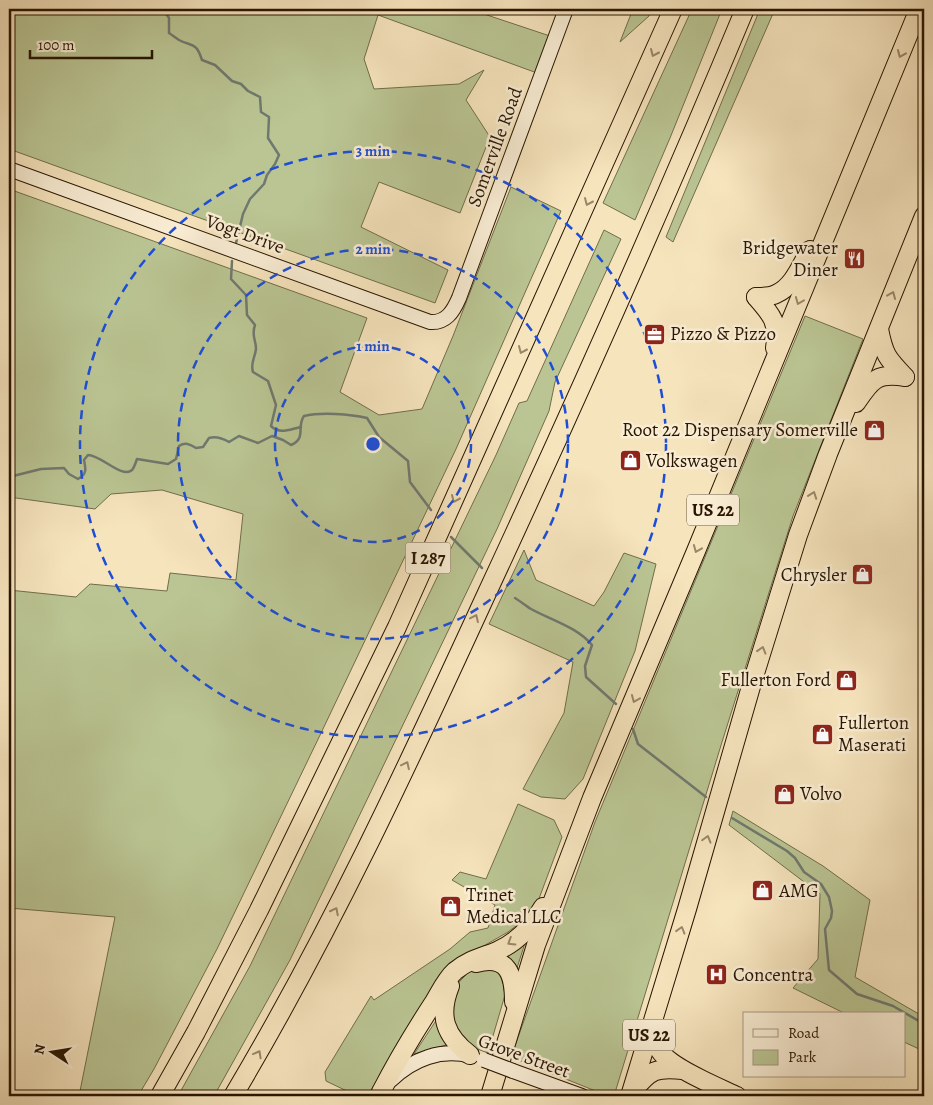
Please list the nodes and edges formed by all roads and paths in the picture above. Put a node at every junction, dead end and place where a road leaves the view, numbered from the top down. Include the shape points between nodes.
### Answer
1 (566, 9) edge
2 (673, 9) edge
3 (744, 9) edge
4 (919, 9) edge
5 (9, 169) edge
6 (841, 198) junction
7 (924, 216) edge
8 (459, 298) joint
9 (879, 329) junction
10 (772, 366) junction
11 (839, 426) junction
12 (567, 860) junction
13 (514, 1014) junction
14 (655, 1014) junction
15 (477, 1058) junction
16 (686, 1071) junction
17 (380, 1094) edge
18 (630, 1095) edge
19 (160, 1096) edge
20 (233, 1096) edge
21 (490, 1096) edge
22 (582, 1096) edge
23 (737, 1096) edge

1 - 8 street, Somerville Road
2 -> 19 highway, I 287 via 397,627 254,919
20 -> 3 highway via 337,908 448,678 682,160
4 -> 6 highway, US 22
5 - 8 street, Vogt Drive via 430,322 448,317
6 -> 10 highway, US 22
6 - 10 highway via 790,284 778,294 756,297 769,311 775,326
9 -> 7 highway, US 22
9 - 11 highway, US 22
9 - 11 highway via 888,358 905,377 888,375 874,380
10 -> 12 highway, US 22
14 -> 11 highway, US 22 via 771,621
12 - 13 highway, US 22
12 -> 17 highway via 542,909 521,936 496,951 463,964 450,976
13 - 15 highway via 514,984 501,963 494,960 478,962 455,978 446,995 444,1016 451,1037 458,1046
13 - 21 highway, US 22
14 - 16 highway via 656,1041 661,1052
14 - 18 highway, US 22
15 - 17 street, Grove Street via 452,1053 425,1057 398,1072
15 - 22 street, Grove Street, bridge
16 - 18 highway via 656,1069
16 - 23 highway

